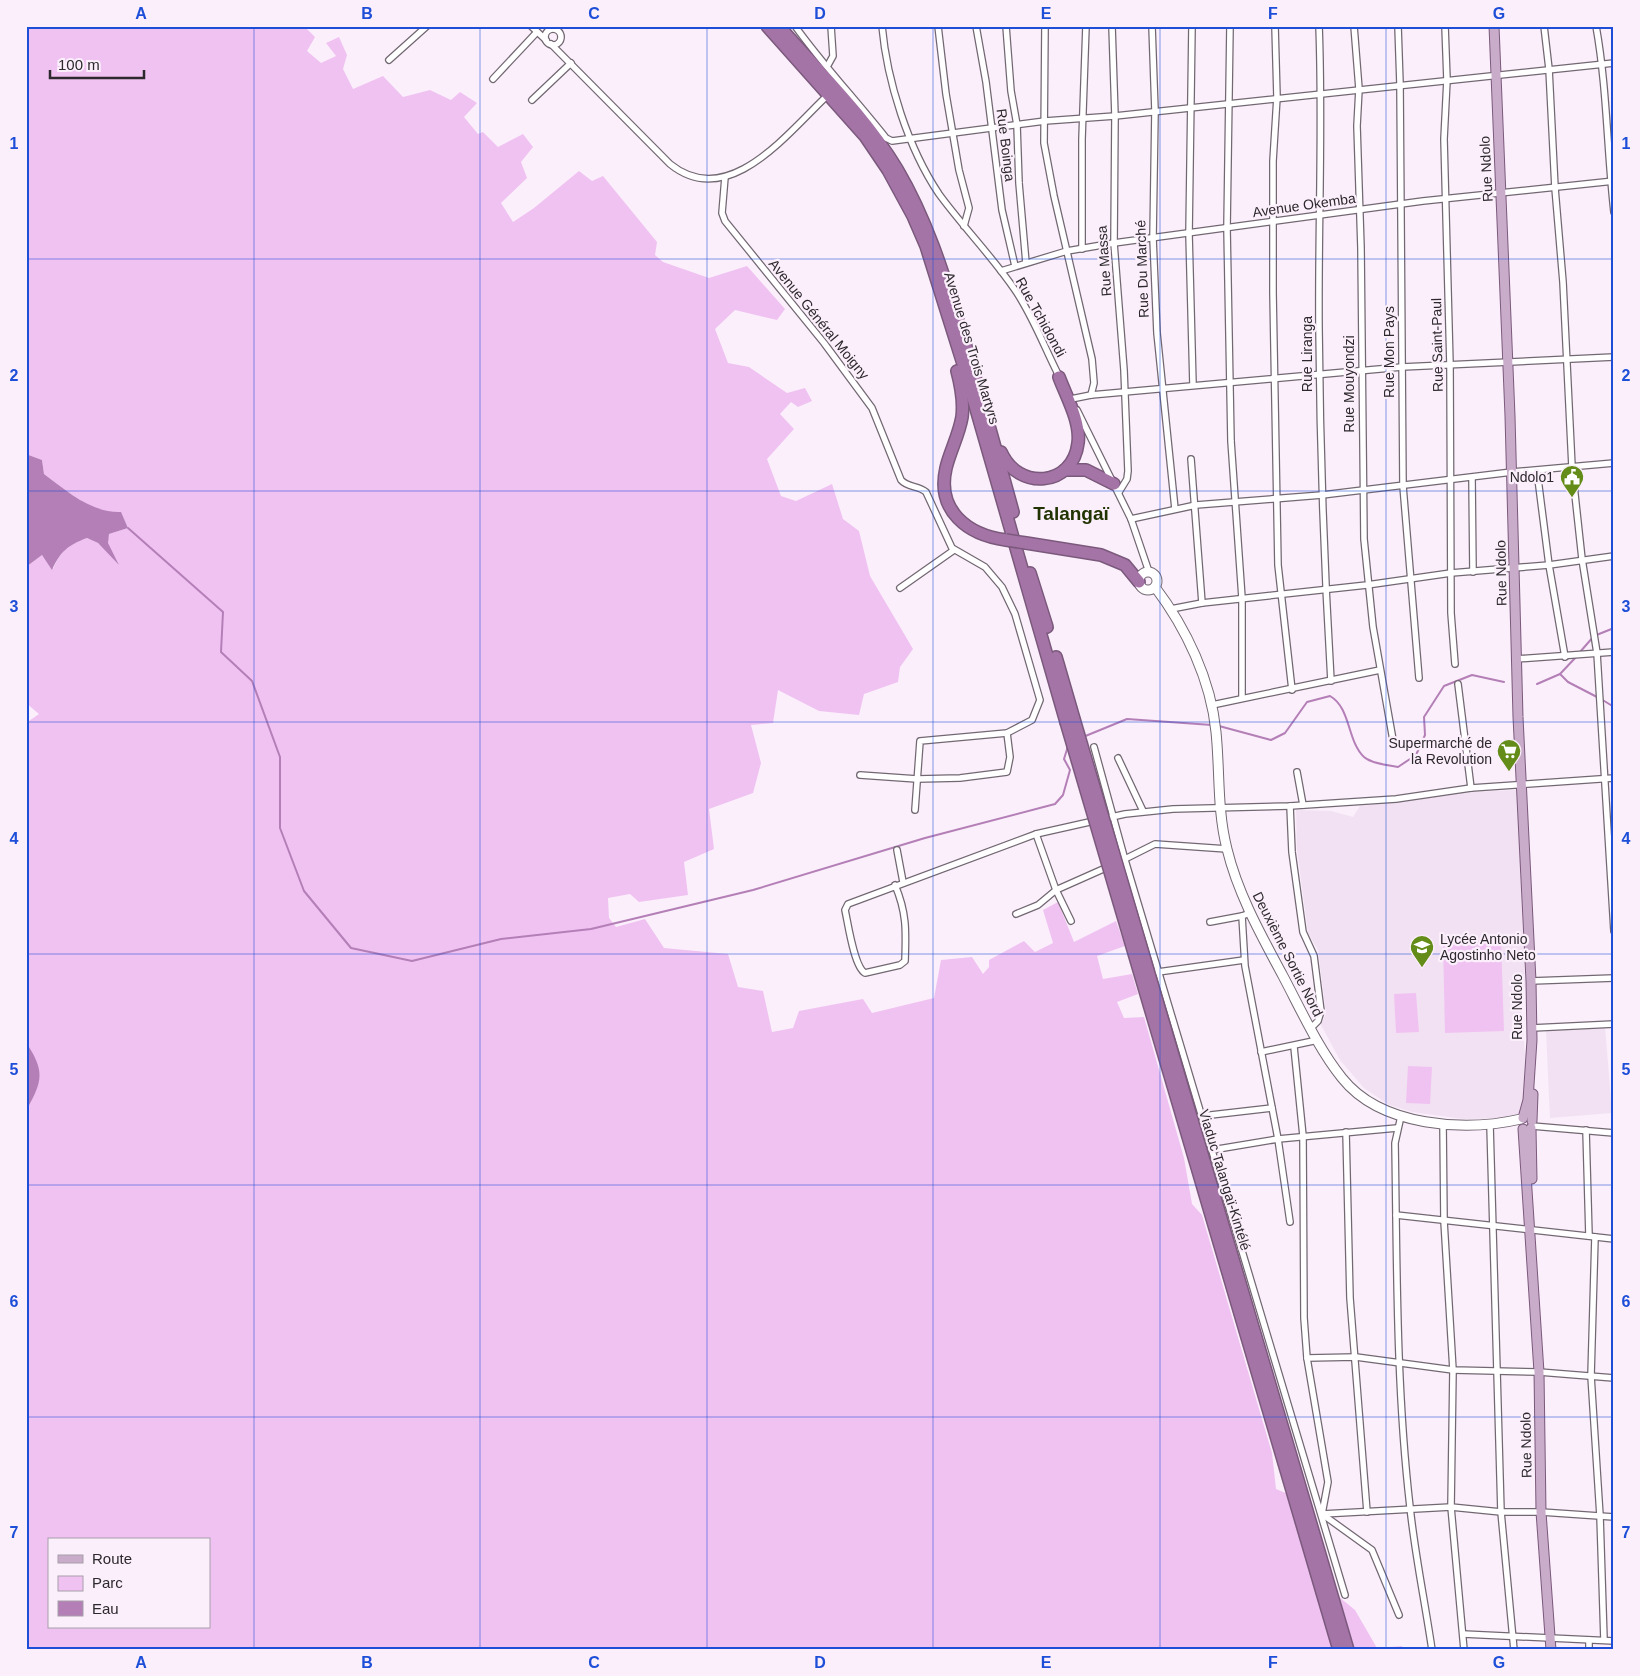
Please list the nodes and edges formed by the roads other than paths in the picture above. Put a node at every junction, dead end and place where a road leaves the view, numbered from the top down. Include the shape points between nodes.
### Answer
1 (427, 26) edge
2 (531, 26) edge
3 (767, 26) edge
4 (780, 26) edge
5 (795, 26) edge
6 (831, 26) edge
7 (882, 26) edge
8 (938, 26) edge
9 (976, 26) edge
10 (1006, 26) edge
11 (1045, 26) edge
12 (1086, 26) edge
13 (1112, 26) edge
14 (1152, 26) edge
15 (1192, 26) edge
16 (1230, 26) edge
17 (1275, 26) edge
18 (1319, 26) edge
19 (1354, 26) edge
20 (1398, 26) edge
21 (1445, 26) edge
22 (1494, 26) edge
23 (1544, 26) edge
24 (1596, 26) edge
25 (537, 32) junction
26 (549, 42) junction
27 (559, 42) junction
28 (566, 58) junction
29 (389, 60) dead end
30 (571, 63) junction
31 (1614, 63) edge
32 (1603, 64) junction
33 (828, 66) junction
34 (1549, 68) junction
35 (1497, 76) junction
36 (493, 79) dead end
37 (1447, 80) junction
38 (1400, 84) junction
39 (1359, 89) junction
40 (829, 94) junction
41 (1322, 94) junction
42 (1277, 97) junction
43 (532, 100) dead end
44 (1231, 102) junction
45 (1192, 106) junction
46 (1155, 111) junction
47 (1115, 116) junction
48 (1083, 118) junction
49 (1045, 121) junction
50 (1017, 125) junction
51 (990, 128) junction
52 (953, 132) junction
53 (910, 137) junction
54 (725, 178) junction
55 (1612, 181) edge
56 (1555, 188) junction
57 (1501, 194) junction
58 (1446, 199) junction
59 (1400, 205) junction
60 (1361, 209) junction
61 (1614, 212) edge
62 (1321, 215) junction
63 (1273, 222) junction
64 (964, 226) junction
65 (1227, 228) junction
66 (1189, 234) junction
67 (1153, 238) junction
68 (1114, 243) junction
69 (1082, 248) junction
70 (1067, 251) junction
71 (1026, 263) junction
72 (1016, 266) junction
73 (1001, 271) junction
74 (946, 315) junction
75 (1614, 357) edge
76 (1567, 358) junction
77 (1507, 361) junction
78 (1450, 365) junction
79 (1402, 367) junction
80 (1361, 371) junction
81 (1319, 373) junction
82 (1059, 377) junction
83 (1276, 377) junction
84 (1230, 381) junction
85 (1193, 385) junction
86 (1161, 388) junction
87 (1125, 392) junction
88 (1091, 395) junction
89 (1072, 398) junction
90 (987, 416) junction
91 (1191, 459) dead end
92 (1614, 463) edge
93 (1572, 467) junction
94 (1065, 470) junction
95 (1537, 471) junction
96 (1512, 472) junction
97 (1472, 478) junction
98 (1451, 481) junction
99 (1403, 486) junction
100 (1116, 488) junction
101 (1362, 490) junction
102 (1322, 495) junction
103 (1277, 498) junction
104 (1234, 501) junction
105 (1196, 505) junction
106 (1174, 510) junction
107 (1131, 519) junction
108 (954, 550) junction
109 (1614, 556) edge
110 (1582, 559) junction
111 (1548, 566) junction
112 (1515, 568) junction
113 (1148, 572) junction
114 (1473, 572) junction
115 (1450, 573) junction
116 (1409, 578) junction
117 (1139, 582) junction
118 (1368, 585) junction
119 (1155, 587) junction
120 (900, 588) dead end
121 (1326, 589) junction
122 (1282, 595) junction
123 (1242, 598) junction
124 (1202, 603) junction
125 (1171, 609) junction
126 (1614, 652) edge
127 (1597, 653) junction
128 (1565, 657) junction
129 (1516, 659) junction
130 (1455, 664) dead end
131 (1380, 670) junction
132 (1418, 678) dead end
133 (1332, 681) junction
134 (1458, 684) dead end
135 (1292, 690) junction
136 (1242, 698) junction
137 (1212, 705) junction
138 (1070, 720) junction
139 (1007, 733) junction
140 (1394, 740) dead end
141 (1094, 747) dead end
142 (1118, 758) dead end
143 (1298, 772) dead end
144 (860, 774) dead end
145 (1614, 778) edge
146 (917, 779) junction
147 (1604, 779) junction
148 (1523, 786) junction
149 (1471, 788) junction
150 (1303, 805) junction
151 (1290, 806) junction
152 (1220, 807) junction
153 (915, 810) dead end
154 (1143, 811) junction
155 (1113, 816) junction
156 (1036, 834) junction
157 (1227, 849) junction
158 (897, 850) dead end
159 (1125, 860) junction
160 (903, 882) junction
161 (895, 885) junction
162 (1056, 890) junction
163 (1016, 914) dead end
164 (1246, 914) junction
165 (1071, 921) dead end
166 (1210, 922) dead end
167 (1614, 931) edge
168 (1244, 960) junction
169 (1158, 972) junction
170 (1614, 978) edge
171 (1531, 981) junction
172 (1614, 1024) edge
173 (1311, 1028) junction
174 (1532, 1028) junction
175 (1318, 1040) junction
176 (1294, 1047) junction
177 (1262, 1052) junction
178 (1272, 1108) junction
179 (1202, 1116) junction
180 (1401, 1116) junction
181 (1443, 1124) junction
182 (1526, 1124) junction
183 (1490, 1125) junction
184 (1397, 1128) junction
185 (1586, 1130) junction
186 (1346, 1132) junction
187 (1614, 1133) edge
188 (1303, 1136) junction
189 (1278, 1139) junction
190 (1212, 1150) junction
191 (1396, 1215) junction
192 (1444, 1221) junction
193 (1290, 1222) dead end
194 (1492, 1227) junction
195 (1530, 1231) junction
196 (1592, 1236) junction
197 (1614, 1239) edge
198 (1356, 1357) junction
199 (1307, 1358) junction
200 (1400, 1364) junction
201 (1453, 1370) junction
202 (1499, 1371) junction
203 (1539, 1372) junction
204 (1591, 1376) junction
205 (1614, 1378) edge
206 (1451, 1507) junction
207 (1410, 1508) junction
208 (1367, 1512) junction
209 (1501, 1512) junction
210 (1541, 1512) junction
211 (1322, 1514) junction
212 (1600, 1516) junction
213 (1614, 1517) edge
214 (1345, 1595) dead end
215 (1399, 1615) dead end
216 (1463, 1634) junction
217 (1514, 1635) junction
218 (1551, 1637) junction
219 (1589, 1640) junction
220 (1604, 1640) junction
221 (1614, 1641) edge
222 (1339, 1650) edge
223 (1348, 1650) edge
224 (1432, 1650) edge
225 (1464, 1650) edge
226 (1514, 1650) edge
227 (1552, 1650) edge
228 (1588, 1650) edge

1 - 29 street
2 - 25 street
3 - 40 highway, Avenue des Trois Martyrs
4 - 90 highway, Avenue des Trois Martyrs via 859,115 890,157 917,206 945,278
5 - 33 street
6 - 33 street via 833,56
7 - 53 street, Rue Tchidondi via 892,85
8 - 52 street
9 - 51 street, Rue Boinga
10 - 50 street
11 - 49 street
12 - 48 street
13 - 47 street, Rue Massa
14 - 46 street, Rue Du Marché
15 - 45 street
16 - 44 street
17 - 42 street
18 - 41 street, Rue Liranga
19 - 39 street, Rue Mouyondzi
20 - 38 street, Rue Mon Pays
21 - 37 street, Rue Saint-Paul
22 - 35 main road, Rue Ndolo
23 - 34 street
24 - 32 street
25 - 26 street
25 - 36 street
26 - 27 street
26 - 27 street via 549,31 555,29 561,36
26 - 28 street
27 - 28 street
28 - 30 street
30 - 43 street
30 - 54 street via 679,171 706,179
31 - 32 street
32 - 34 street
32 - 55 street
33 - 53 street via 886,138 892,141
34 - 35 street
34 - 56 street
35 - 37 street
35 - 57 main road, Rue Ndolo
37 - 38 street
37 - 58 street, Rue Saint-Paul via 1444,139
38 - 39 street
38 - 59 street, Rue Mon Pays
39 - 41 street
39 - 60 street, Rue Mouyondzi via 1357,126
40 - 54 street via 765,154
40 - 74 highway, Avenue des Trois Martyrs via 865,136 901,192 926,246
41 - 42 street
41 - 62 street, Rue Liranga
42 - 44 street
42 - 63 street
44 - 45 street
44 - 65 street
45 - 46 street
45 - 66 street
46 - 47 street
46 - 67 street, Rue Du Marché
47 - 48 street
47 - 68 street, Rue Massa
48 - 49 street
48 - 69 street
49 - 50 street
49 - 70 street via 1048,168
50 - 51 street
50 - 71 street
51 - 52 street
51 - 72 street, Rue Boinga via 1002,210
52 - 53 street
52 - 64 street via 969,208
53 - 64 street, Rue Tchidondi via 938,193
54 - 108 street, Avenue Général Moigny via 722,213 725,221 872,408 901,480 907,486 926,492
55 - 56 street, Avenue Okemba
55 - 61 street
56 - 57 street, Avenue Okemba
56 - 76 street
57 - 58 street, Avenue Okemba
57 - 77 main road, Rue Ndolo
58 - 59 street, Avenue Okemba
58 - 78 street, Rue Saint-Paul
59 - 60 street, Avenue Okemba
59 - 79 street, Rue Mon Pays
60 - 62 street, Avenue Okemba
60 - 80 street, Rue Mouyondzi
62 - 63 street, Avenue Okemba
62 - 81 street, Rue Liranga
63 - 65 street, Avenue Okemba
63 - 83 street
64 - 73 street, Rue Tchidondi
65 - 66 street, Avenue Okemba
65 - 84 street
66 - 67 street, Avenue Okemba
66 - 85 street
67 - 68 street, Avenue Okemba
67 - 86 street, Rue Du Marché
68 - 69 street, Avenue Okemba
68 - 87 street, Rue Massa
69 - 70 street, Avenue Okemba
70 - 71 street, Avenue Okemba
70 - 88 street via 1092,359 1094,383
71 - 72 street, Avenue Okemba
72 - 73 street, Avenue Okemba
73 - 82 street, Rue Tchidondi via 1024,305
74 - 117 highway, bridge via 963,403 960,425 946,467 946,495 954,513 980,535 1101,555 1125,565
74 - 138 highway, Avenue des Trois Martyrs
75 - 76 street
76 - 77 street
76 - 93 street
77 - 78 street
77 - 96 main road, Rue Ndolo
78 - 79 street
78 - 98 street, Rue Saint-Paul
79 - 80 street
79 - 99 street, Rue Mon Pays
80 - 81 street
80 - 101 street, Rue Mouyondzi
81 - 83 street
81 - 102 street, Rue Liranga
82 - 89 street, Rue Tchidondi
82 - 94 highway via 1079,436 1076,452
83 - 84 street
83 - 103 street
84 - 85 street
84 - 104 street
85 - 86 street
86 - 87 street
86 - 106 street, Rue Du Marché
87 - 88 street
87 - 100 street, Rue Massa via 1128,471 1127,479
88 - 89 street
89 - 100 street, Rue Tchidondi
90 - 94 highway via 1004,458 1016,472 1039,479
90 - 138 highway, Avenue des Trois Martyrs
91 - 105 street
92 - 93 street
93 - 95 street
93 - 110 street
94 - 100 highway via 1086,470
95 - 96 street
95 - 111 street
96 - 97 street
96 - 112 main road, Rue Ndolo
97 - 98 street
97 - 114 street
98 - 99 street
98 - 115 street, Rue Saint-Paul
99 - 101 street
99 - 116 street, Rue Mon Pays
100 - 107 street, Rue Tchidondi
101 - 102 street
101 - 118 street, Rue Mouyondzi
102 - 103 street
102 - 121 street, Rue Liranga
103 - 104 street
103 - 122 street
104 - 105 street
104 - 123 street
105 - 106 street
105 - 124 street
106 - 107 street
107 - 113 street, Rue Tchidondi
108 - 120 street
108 - 139 street via 985,567 997,579 1014,611 1024,642 1039,694 1039,706 1032,720
109 - 110 street
110 - 111 street
110 - 127 street
111 - 112 street
111 - 128 street
112 - 114 street
112 - 129 main road, Rue Ndolo
113 - 117 street
113 - 119 street, Deuxième Sortie Nord via 1157,579
114 - 115 street
115 - 116 street
115 - 130 street, Rue Saint-Paul
116 - 118 street
116 - 132 street, Rue Mon Pays
117 - 119 street via 1146,590
118 - 121 street
118 - 131 street, Rue Mouyondzi
119 - 125 street, Deuxième Sortie Nord
121 - 122 street
121 - 133 street, Rue Liranga
122 - 123 street
122 - 135 street
123 - 124 street
123 - 136 street
124 - 125 street
125 - 137 street, Deuxième Sortie Nord via 1198,663
126 - 127 street
127 - 128 street
127 - 147 street
128 - 129 street
129 - 148 main road, Rue Ndolo
131 - 133 street
131 - 140 street, Rue Mouyondzi
133 - 135 street
134 - 149 street
135 - 136 street
136 - 137 street
137 - 152 street, Deuxième Sortie Nord
138 - 222 highway, Viaduc Talangaï-Kintélé, bridge
138 - 223 highway, Viaduc Talangaï-Kintélé, bridge
139 - 146 street via 920,741
139 - 146 street via 1010,757 1006,772
141 - 155 street
142 - 154 street
143 - 150 street
144 - 146 street
145 - 147 street
146 - 153 street
147 - 148 street
147 - 167 street
148 - 149 street
148 - 171 main road, Rue Ndolo
149 - 150 street via 1396,799
150 - 151 street
151 - 152 street
151 - 173 street via 1292,852 1303,932 1314,956 1321,1012
152 - 154 street
152 - 157 street, Deuxième Sortie Nord
154 - 155 street
155 - 156 street
155 - 159 street
156 - 160 street
156 - 162 street
157 - 159 street via 1156,844
157 - 164 street, Deuxième Sortie Nord
158 - 160 street
159 - 162 street
159 - 169 street
160 - 161 street
161 - 161 street via 906,922 905,961 865,973 860,969 853,947 845,906
162 - 163 street via 1038,904
162 - 165 street
164 - 166 street
164 - 168 street
164 - 173 street, Deuxième Sortie Nord
168 - 169 street
168 - 177 street
169 - 179 street
170 - 171 street
171 - 174 main road, Rue Ndolo
172 - 174 street
173 - 175 street, Deuxième Sortie Nord
174 - 182 main road, Rue Ndolo
175 - 176 street
175 - 180 street, Deuxième Sortie Nord via 1333,1066 1353,1089 1371,1102
176 - 177 street
176 - 188 street
177 - 178 street
178 - 179 street
178 - 189 street
179 - 190 street
180 - 181 street, Deuxième Sortie Nord
180 - 184 street
181 - 183 street, Deuxième Sortie Nord
181 - 192 street
182 - 183 street, Deuxième Sortie Nord
182 - 185 street
182 - 195 main road
183 - 194 street
184 - 186 street
184 - 191 street
185 - 187 street
185 - 196 street
186 - 188 street
186 - 198 street via 1350,1298
188 - 189 street
188 - 199 street
189 - 190 street
189 - 193 street
190 - 211 street
191 - 192 street
191 - 200 street
192 - 194 street
192 - 201 street
194 - 195 street
194 - 202 street
195 - 196 street
195 - 203 main road, Rue Ndolo
196 - 197 street
196 - 204 street
198 - 199 street
198 - 200 street
198 - 208 street
199 - 211 street via 1328,1482
200 - 201 street
200 - 207 street
201 - 202 street
201 - 206 street
202 - 203 street
202 - 209 street
203 - 204 street
203 - 210 main road, Rue Ndolo
204 - 205 street
204 - 212 street
206 - 207 street
206 - 209 street
206 - 216 street
207 - 208 street
207 - 224 street
208 - 211 street
209 - 210 street
209 - 217 street
210 - 212 street
210 - 218 main road, Rue Ndolo
211 - 214 street
211 - 215 street via 1372,1550
212 - 213 street
212 - 220 street
216 - 217 street
216 - 225 street
217 - 218 street
217 - 226 street
218 - 219 street
218 - 227 main road
219 - 220 street
219 - 228 street
220 - 221 street

